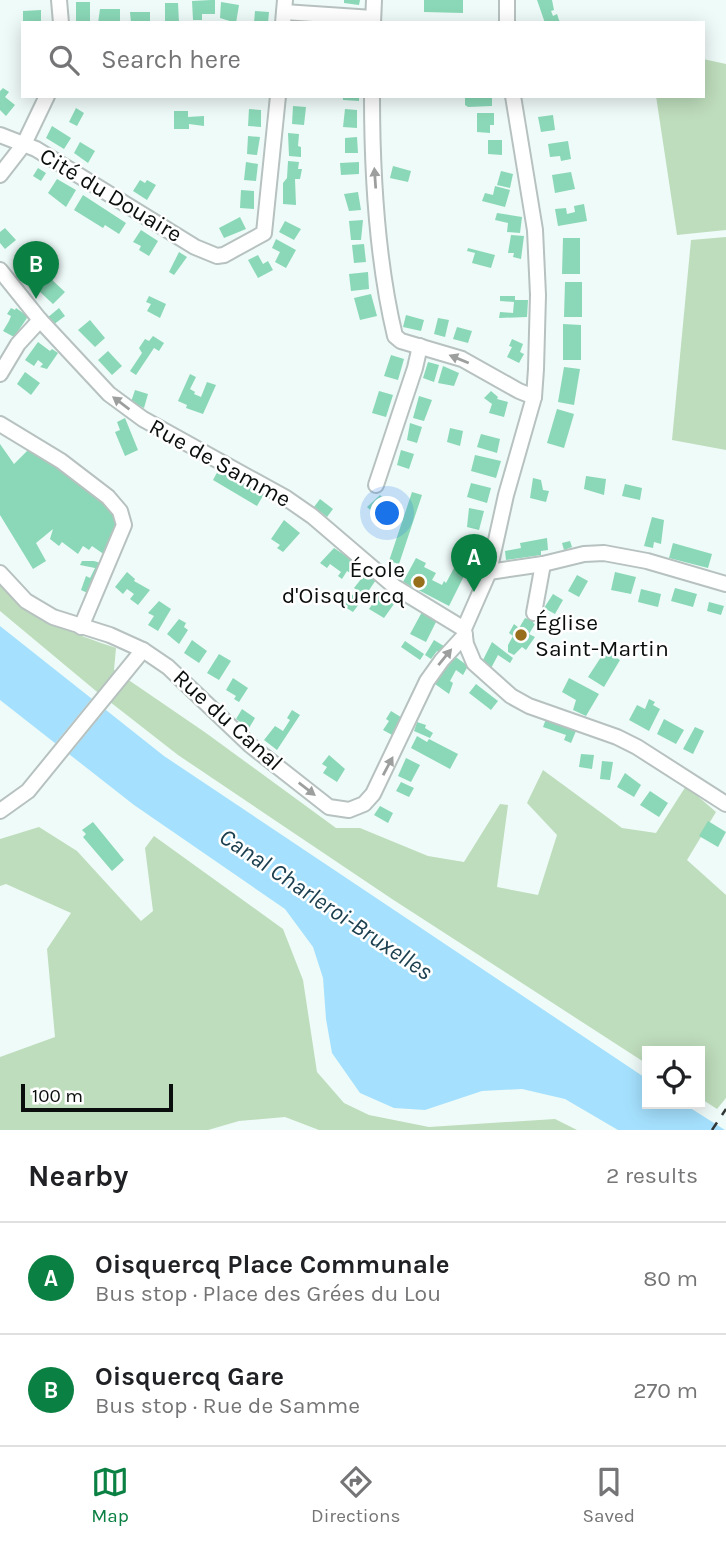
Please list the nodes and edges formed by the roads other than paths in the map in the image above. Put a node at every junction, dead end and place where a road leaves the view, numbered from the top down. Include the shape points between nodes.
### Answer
1 (59, 0) edge
2 (374, 0) edge
3 (507, 0) edge
4 (284, 12) edge
5 (61, 21) edge
6 (373, 21) edge
7 (507, 21) edge
8 (46, 98) edge
9 (278, 98) edge
10 (372, 98) edge
11 (513, 98) edge
12 (0, 135) edge
13 (24, 144) junction
14 (0, 175) edge
15 (0, 270) edge
16 (40, 320) junction
17 (419, 346) junction
18 (0, 374) edge
19 (534, 397) junction
20 (0, 425) edge
21 (376, 485) dead end
22 (543, 564) junction
23 (489, 572) junction
24 (0, 573) edge
25 (726, 584) edge
26 (534, 612) dead end
27 (81, 627) junction
28 (465, 632) junction
29 (143, 650) junction
30 (726, 804) edge
31 (0, 811) edge

1 - 5 street
2 - 6 street
3 - 7 street
4 - 6 street
8 - 13 street
9 - 13 street, Cité du Douaire via 264,233 224,255 197,248
17 -> 10 street via 395,336 383,277
11 - 19 street, Rue du Canal via 536,252
12 - 13 street, Cité du Douaire
13 - 14 street, Cité du Douaire
15 - 16 street, Rue de Samme
16 - 18 street
28 -> 16 street, Rue de Samme via 395,587 286,498 143,419 109,394
19 -> 17 street via 462,359
17 - 21 street
19 - 23 street, Rue du Canal
20 - 27 street via 61,461 120,511 124,525
22 - 23 street
22 - 25 street via 604,553
22 - 26 street
23 - 28 street, Rue du Canal
24 - 27 street, Rue du Canal via 26,601
27 - 29 street, Rue du Canal
29 -> 28 street, Rue du Canal via 177,673 250,746 329,807 349,810 373,794 427,681
28 - 30 street via 474,663 511,696 638,747
29 - 31 street via 45,771

